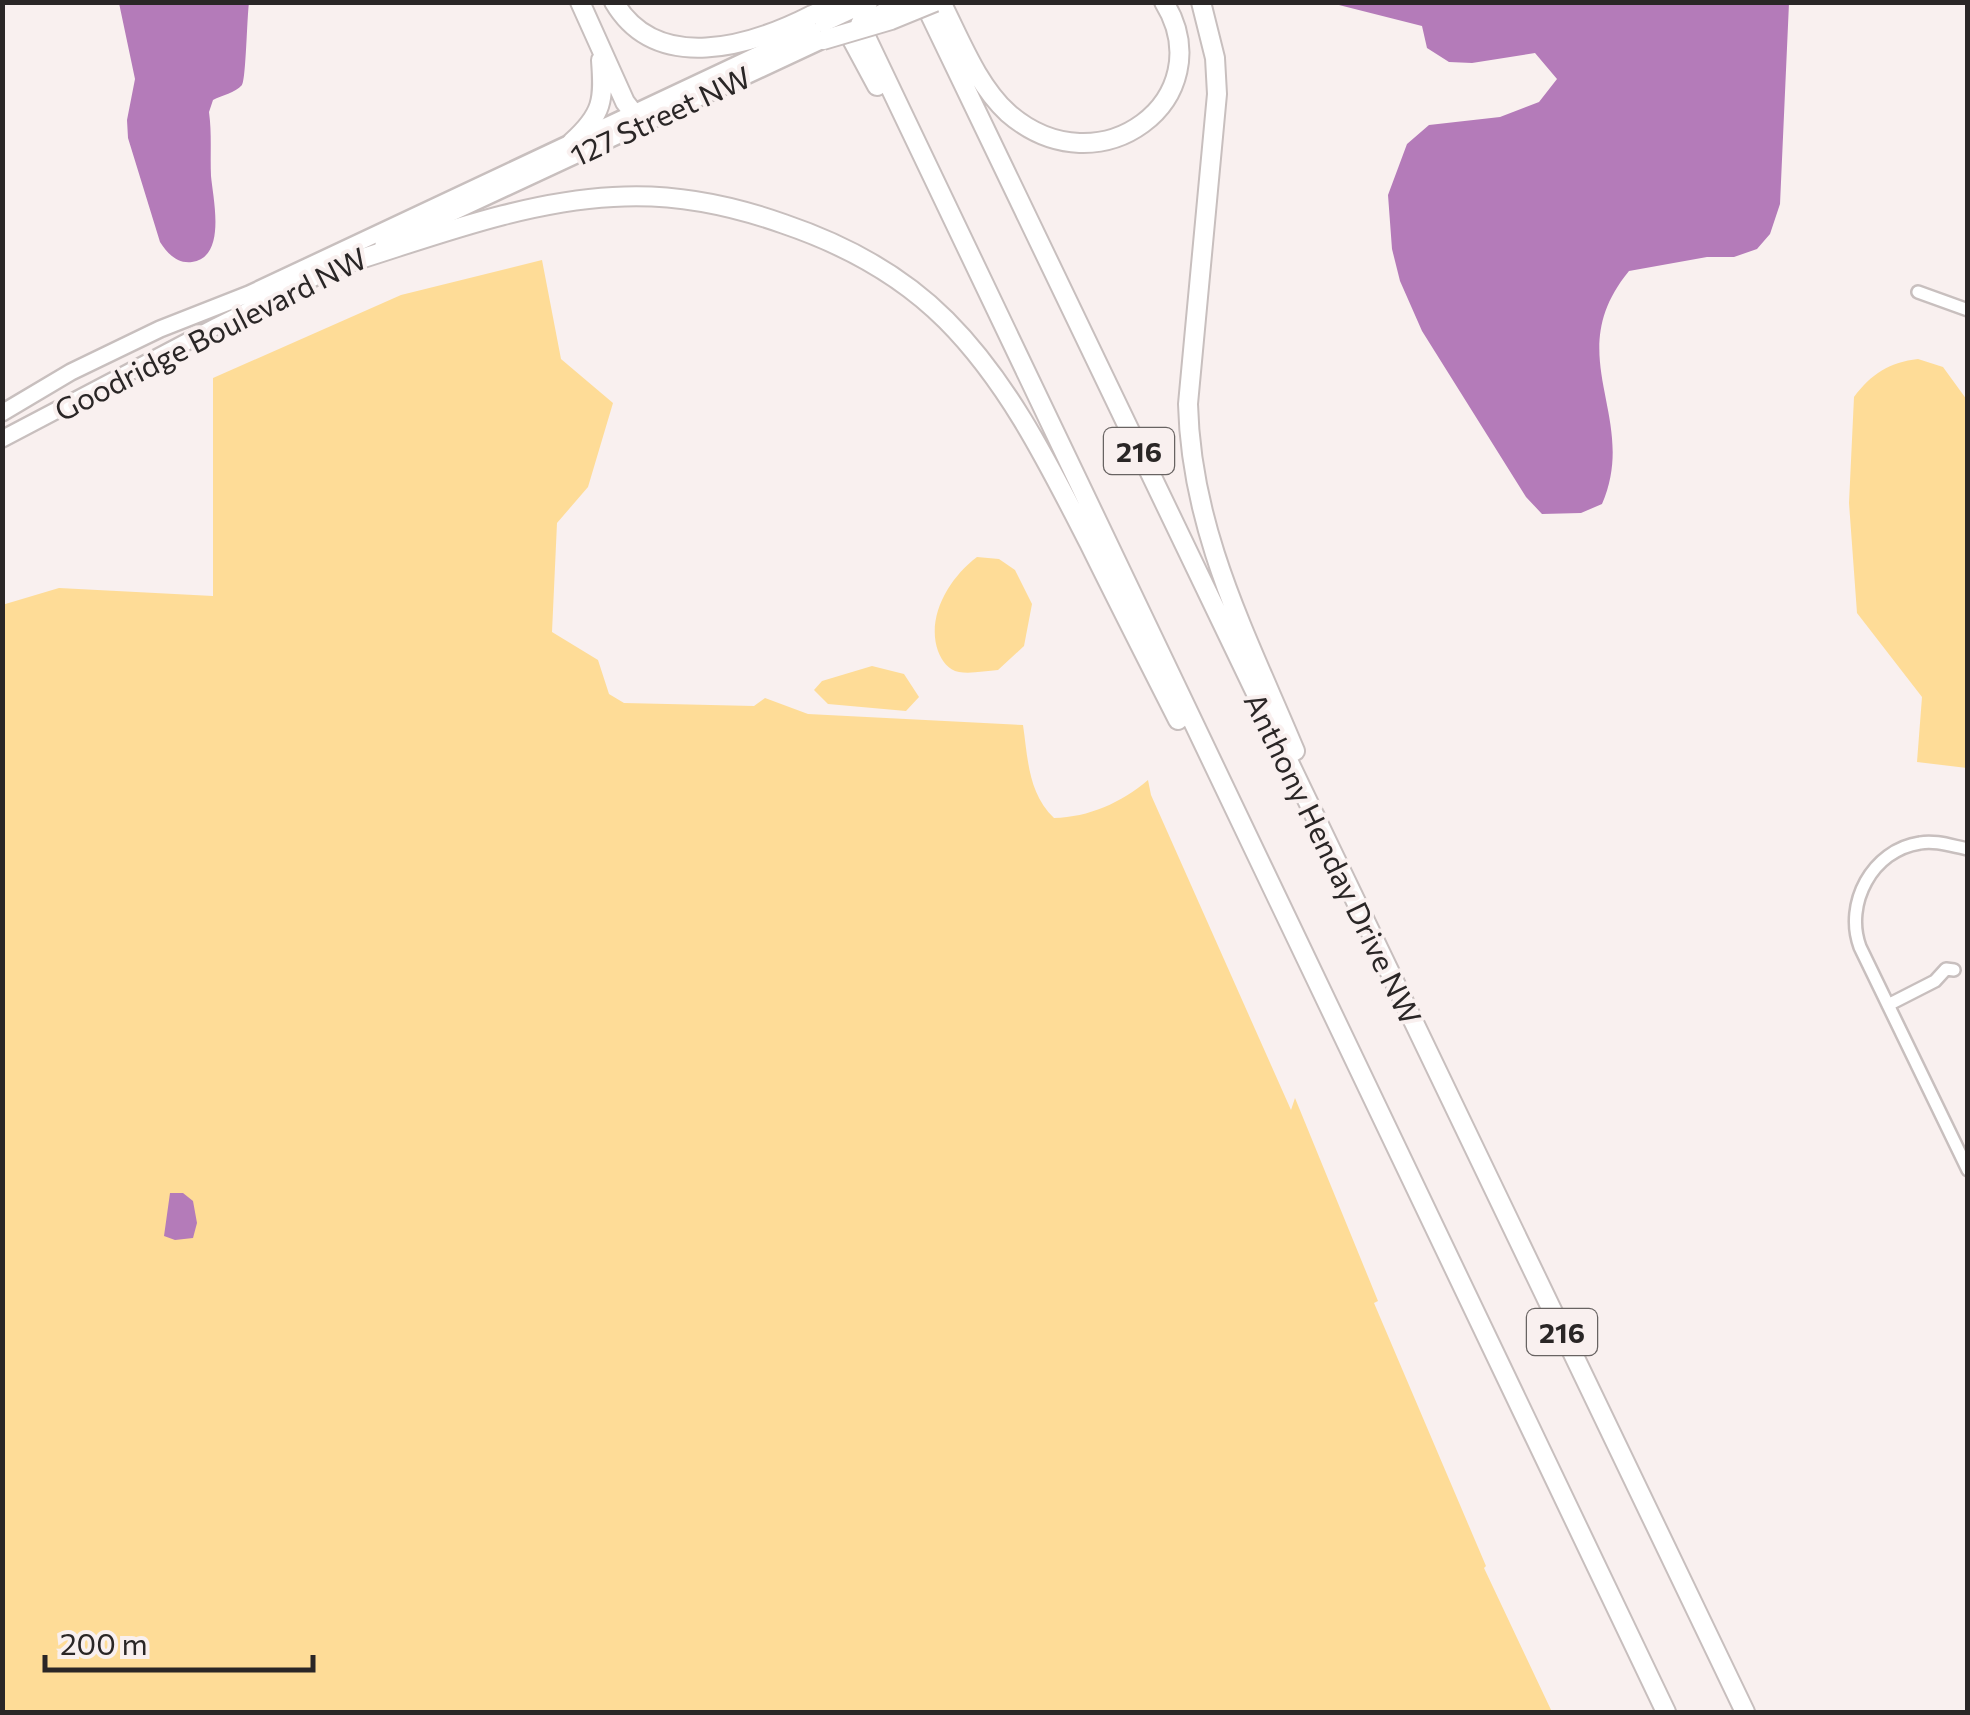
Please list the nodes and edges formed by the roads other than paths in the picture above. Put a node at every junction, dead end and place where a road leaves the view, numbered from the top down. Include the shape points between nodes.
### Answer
1 (580, 2) edge
2 (614, 2) edge
3 (833, 2) edge
4 (846, 2) edge
5 (870, 2) edge
6 (903, 2) edge
7 (924, 2) edge
8 (938, 2) edge
9 (1164, 2) edge
10 (1201, 2) edge
11 (819, 26) junction
12 (600, 49) junction
13 (637, 119) junction
14 (572, 142) junction
15 (390, 226) joint
16 (418, 228) joint
17 (967, 249) junction
18 (340, 265) junction
19 (1918, 292) dead end
20 (1965, 305) edge
21 (2, 409) edge
22 (19, 429) junction
23 (2, 439) edge
24 (2, 450) edge
25 (1968, 849) edge
26 (1354, 900) junction
27 (1282, 912) junction
28 (1954, 970) dead end
29 (1888, 1005) junction
30 (1968, 1170) edge
31 (1666, 1712) edge
32 (1746, 1712) edge

1 - 12 highway
2 - 11 highway via 640,31 679,48 726,46
3 - 17 highway
4 - 11 highway, bridge
4 - 17 highway, 216
5 - 11 main road, 127 Street NW, bridge
6 - 11 main road, 127 Street NW, bridge
7 - 26 highway, Anthony Henday Drive NW / 216
8 - 9 highway via 1008,113 1051,138 1093,145 1137,129 1169,92 1178,38
8 - 11 highway, bridge via 891,20
10 - 26 highway via 1218,94 1188,404 1195,488 1212,552
11 - 13 main road, 127 Street NW
12 - 13 highway
12 - 14 highway via 600,107
13 - 14 main road, 127 Street NW
13 - 16 main road, 127 Street NW
14 - 15 main road, 127 Street NW
15 - 21 main road, Goodridge Boulevard NW via 160,328
16 - 18 main road, Goodridge Boulevard NW
17 - 27 highway, 216
18 - 22 main road, Goodridge Boulevard NW
18 - 27 highway via 532,208 646,197 731,205 831,242 895,279 946,320 998,383 1048,462 1246,855
19 - 20 street
22 - 23 main road, Goodridge Boulevard NW
22 - 24 main road
25 - 29 street via 1929,842 1903,848 1858,894 1856,936
26 - 32 highway, Anthony Henday Drive NW / 216
27 - 31 highway, 216
28 - 29 street
29 - 30 street

